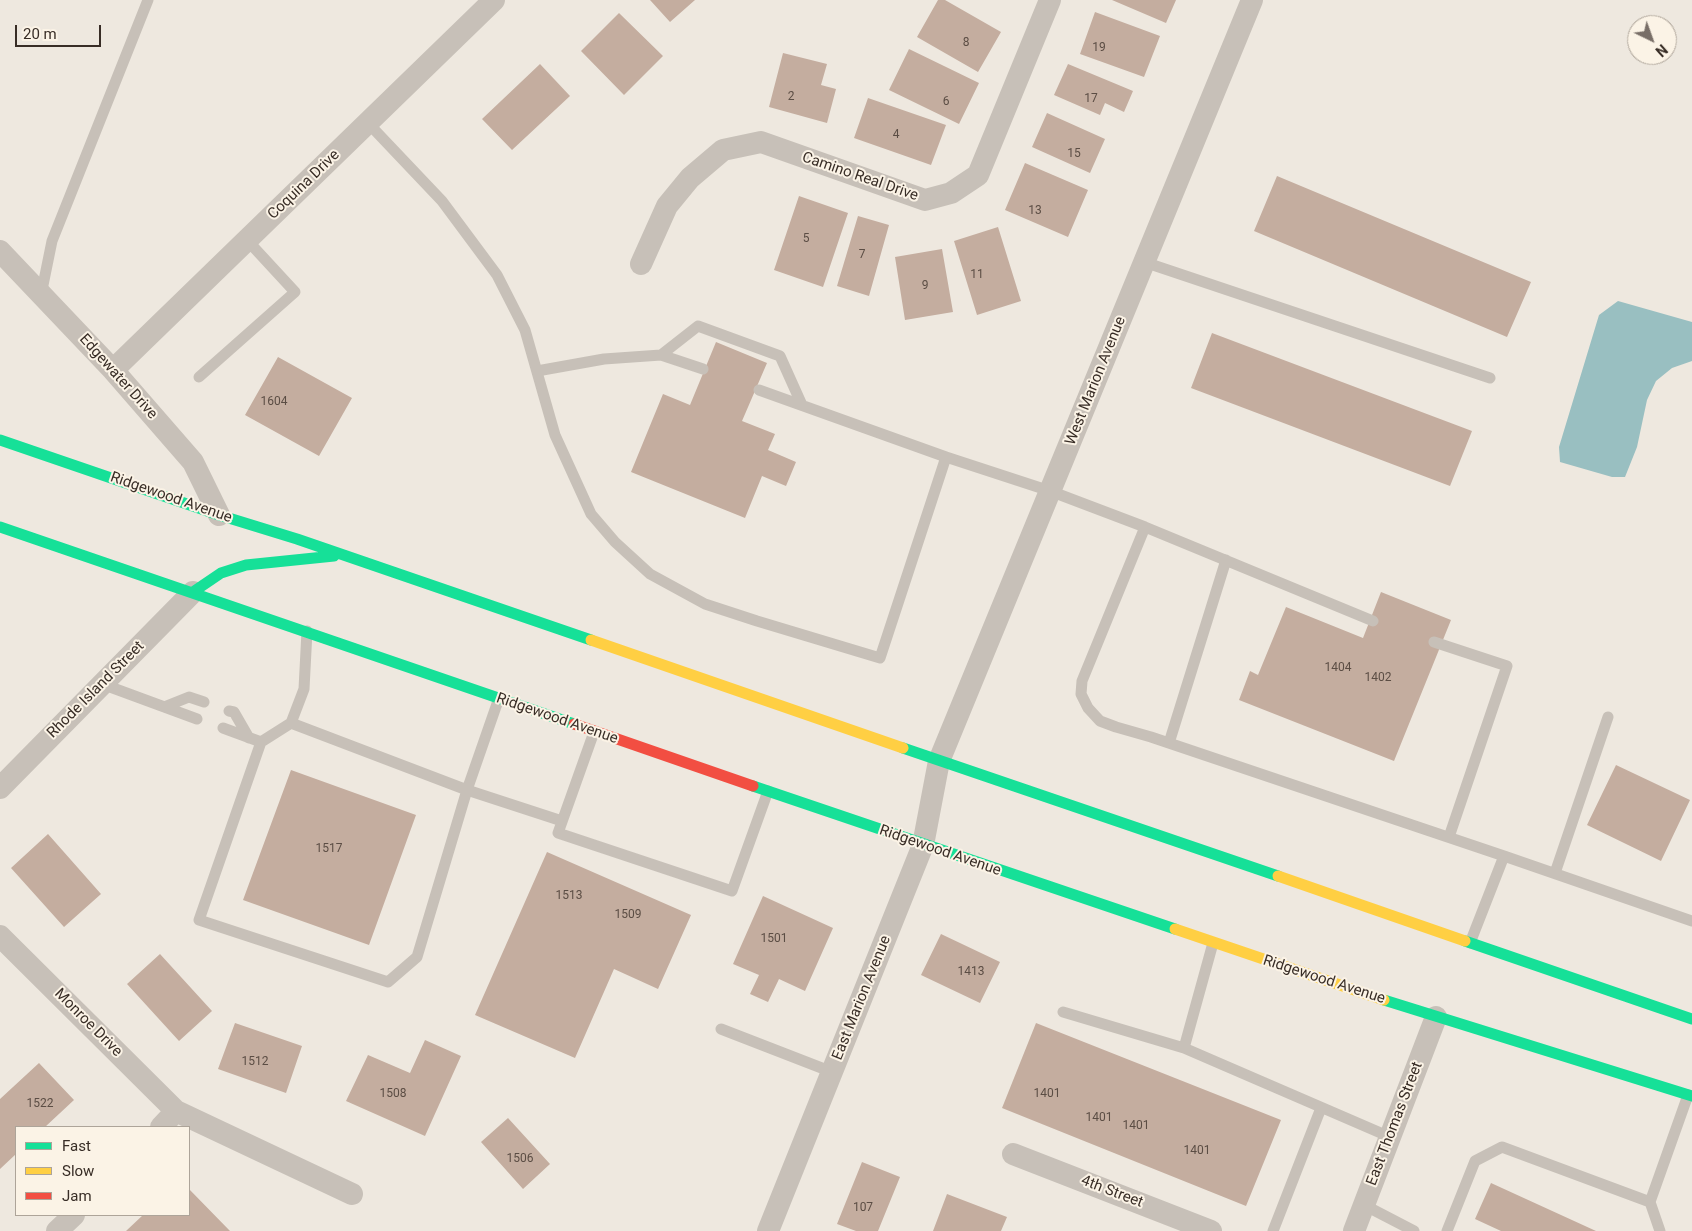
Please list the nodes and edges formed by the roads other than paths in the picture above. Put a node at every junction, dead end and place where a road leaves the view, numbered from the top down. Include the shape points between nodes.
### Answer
1 (148, 0) edge
2 (494, 0) edge
3 (1050, 0) edge
4 (1252, 0) edge
5 (368, 122) junction
6 (247, 240) junction
7 (0, 251) edge
8 (1144, 262) junction
9 (641, 264) dead end
10 (41, 294) junction
11 (661, 355) junction
12 (703, 369) dead end
13 (113, 370) junction
14 (537, 371) junction
15 (200, 378) dead end
16 (1490, 378) dead end
17 (759, 390) dead end
18 (802, 405) junction
19 (0, 440) edge
20 (946, 457) junction
21 (1050, 492) junction
22 (219, 515) junction
23 (1145, 527) junction
24 (0, 528) edge
25 (343, 556) junction
26 (1226, 560) junction
27 (193, 592) junction
28 (1373, 621) dead end
29 (307, 631) junction
30 (1434, 642) dead end
31 (102, 684) junction
32 (499, 698) junction
33 (204, 702) dead end
34 (164, 707) junction
35 (229, 711) dead end
36 (1608, 717) dead end
37 (197, 719) dead end
38 (291, 723) junction
39 (223, 728) dead end
40 (594, 732) junction
41 (249, 738) junction
42 (260, 742) junction
43 (1169, 743) junction
44 (939, 761) junction
45 (2, 783) edge
46 (467, 790) junction
47 (768, 791) junction
48 (562, 821) junction
49 (1449, 837) junction
50 (923, 845) junction
51 (1504, 856) junction
52 (1554, 874) junction
53 (1692, 921) edge
54 (0, 936) edge
55 (1213, 943) junction
56 (1469, 943) junction
57 (1063, 1012) dead end
58 (1436, 1018) junction
59 (1692, 1019) edge
60 (721, 1029) dead end
61 (1184, 1048) junction
62 (832, 1072) junction
63 (1690, 1095) edge
64 (1322, 1108) junction
65 (176, 1111) junction
66 (162, 1126) edge
67 (1390, 1137) junction
68 (1013, 1154) dead end
69 (352, 1194) dead end
70 (1650, 1202) junction
71 (1364, 1205) junction
72 (73, 1216) edge
73 (57, 1231) edge
74 (768, 1231) edge
75 (1211, 1231) edge
76 (1273, 1231) edge
77 (1354, 1231) edge
78 (1414, 1231) edge
79 (1447, 1231) edge
80 (1660, 1231) edge

1 - 10 lane via 52,241
2 - 5 street, Coquina Drive
3 - 9 street, Camino Real Drive via 978,175 951,193 924,200 761,142 723,150 690,178 667,206
4 - 8 street, West Marion Avenue
5 - 6 street, Coquina Drive
5 - 14 lane via 442,201 497,275 525,330
6 - 13 street, Coquina Drive
6 - 15 lane via 295,292
7 - 10 street, Edgewater Drive
8 - 16 lane
8 - 21 street, West Marion Avenue
10 - 13 street, Edgewater Drive
11 - 12 lane
11 - 14 lane via 604,358
11 - 18 lane via 698,326 780,356
13 - 22 street, Edgewater Drive via 193,462
14 - 20 lane via 555,435 591,514 615,542 650,574 705,604 880,658
17 - 18 lane
18 - 20 lane
19 - 22 main road, Ridgewood Avenue
20 - 21 lane
21 - 23 lane
21 - 44 street, West Marion Avenue
22 - 25 main road, Ridgewood Avenue
23 - 26 lane
23 - 43 lane via 1082,681 1081,694 1100,721
24 - 27 main road, Ridgewood Avenue
25 - 27 main road, Ridgewood Avenue via 246,565 221,573
25 - 44 main road, Ridgewood Avenue
26 - 28 lane
26 - 43 lane
27 - 29 main road, Ridgewood Avenue
27 - 31 street, Rhode Island Street
29 - 32 main road, Ridgewood Avenue
29 - 38 lane via 304,689
30 - 49 lane via 1507,666
31 - 34 lane
31 - 45 street, Rhode Island Street
32 - 40 main road, Ridgewood Avenue
32 - 46 lane
33 - 34 lane via 189,697
34 - 37 lane
35 - 41 lane via 234,712
36 - 52 lane
38 - 42 lane
38 - 46 lane
39 - 41 lane
40 - 47 main road, Ridgewood Avenue
40 - 48 lane
41 - 42 lane
42 - 46 lane via 199,920 388,982 417,957
43 - 49 lane
44 - 50 street, East Marion Avenue
44 - 56 main road, Ridgewood Avenue
46 - 48 lane
47 - 48 lane via 732,891 558,833
47 - 50 main road, Ridgewood Avenue
49 - 51 lane
50 - 55 main road, Ridgewood Avenue
50 - 62 street, East Marion Avenue
51 - 52 lane
51 - 56 lane
52 - 53 lane
54 - 65 street, Monroe Drive
55 - 58 main road, Ridgewood Avenue
55 - 61 lane
56 - 59 main road, Ridgewood Avenue
57 - 61 lane
58 - 63 main road, Ridgewood Avenue
58 - 67 street, East Thomas Street
60 - 62 lane
61 - 64 lane
62 - 74 street, East Marion Avenue
63 - 70 lane
64 - 67 lane
64 - 76 lane
65 - 66 street
65 - 69 street, Monroe Drive
67 - 71 street, East Thomas Street
68 - 75 street, 4th Street
70 - 79 lane via 1502,1147 1475,1161
70 - 80 lane
71 - 77 street, East Thomas Street
71 - 78 lane
72 - 73 street

